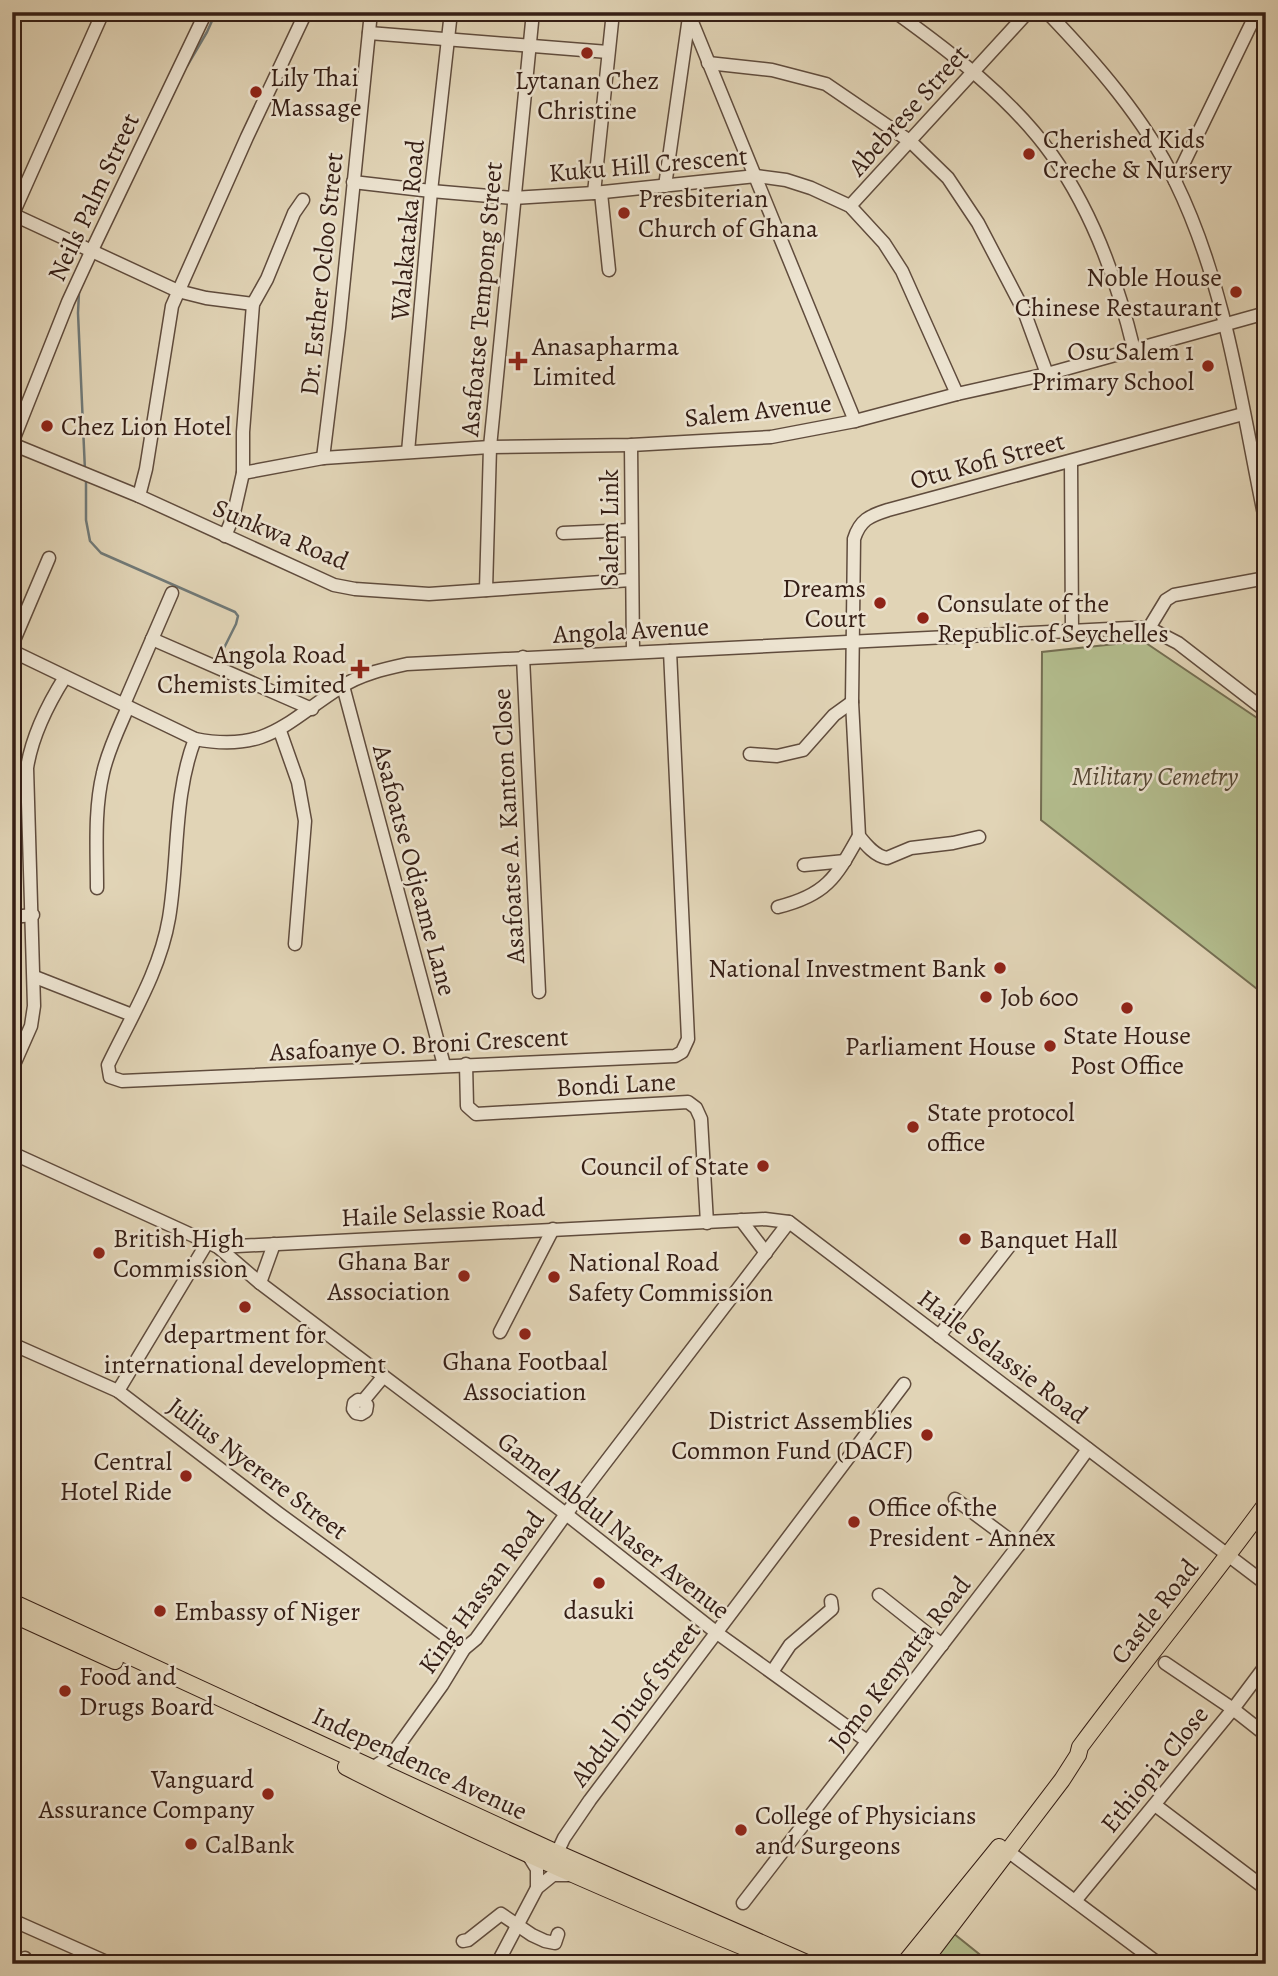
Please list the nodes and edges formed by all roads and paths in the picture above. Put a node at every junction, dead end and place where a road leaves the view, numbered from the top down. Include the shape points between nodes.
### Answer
1 (103, 12) edge
2 (206, 12) edge
3 (306, 12) edge
4 (371, 12) edge
5 (451, 12) edge
6 (533, 12) edge
7 (613, 12) edge
8 (895, 12) edge
9 (1028, 12) edge
10 (1047, 12) edge
11 (1261, 13) edge
12 (688, 14) edge
13 (369, 33) junction
14 (448, 39) junction
15 (530, 45) junction
16 (608, 52) junction
17 (708, 63) junction
18 (974, 72) junction
19 (911, 142) junction
20 (756, 176) junction
21 (1175, 181) junction
22 (353, 182) junction
23 (665, 186) junction
24 (431, 191) junction
25 (597, 193) junction
26 (513, 198) junction
27 (303, 200) dead end
28 (850, 206) junction
29 (13, 215) edge
30 (96, 252) junction
31 (609, 271) dead end
32 (178, 291) junction
33 (253, 304) junction
34 (1266, 313) edge
35 (1225, 324) junction
36 (1134, 350) junction
37 (1048, 374) junction
38 (957, 394) junction
39 (1243, 414) junction
40 (855, 421) junction
41 (12, 443) edge
42 (631, 445) junction
43 (490, 447) junction
44 (408, 452) junction
45 (324, 458) junction
46 (1071, 462) junction
47 (243, 473) junction
48 (1262, 484) edge
49 (139, 496) junction
50 (1266, 524) edge
51 (631, 530) junction
52 (563, 533) dead end
53 (225, 536) junction
54 (50, 558) dead end
55 (1266, 578) edge
56 (631, 580) junction
57 (486, 590) junction
58 (172, 593) dead end
59 (1149, 628) junction
60 (1072, 631) junction
61 (152, 639) junction
62 (852, 642) junction
63 (12, 645) edge
64 (12, 651) edge
65 (670, 651) junction
66 (633, 652) junction
67 (523, 657) junction
68 (65, 677) junction
69 (343, 686) junction
70 (852, 702) junction
71 (126, 706) junction
72 (312, 709) junction
73 (1266, 711) edge
74 (279, 731) junction
75 (195, 739) junction
76 (750, 754) dead end
77 (859, 836) junction
78 (979, 837) dead end
79 (845, 861) junction
80 (804, 865) dead end
81 (97, 888) dead end
82 (778, 907) dead end
83 (33, 915) junction
84 (12, 917) edge
85 (295, 944) dead end
86 (35, 977) junction
87 (539, 992) dead end
88 (132, 1015) junction
89 (466, 1064) junction
90 (443, 1065) junction
91 (12, 1069) edge
92 (12, 1153) edge
93 (741, 1220) junction
94 (789, 1222) junction
95 (707, 1223) junction
96 (553, 1229) junction
97 (274, 1244) junction
98 (1011, 1244) dead end
99 (213, 1245) junction
100 (765, 1253) junction
101 (260, 1283) junction
102 (500, 1332) dead end
103 (939, 1336) junction
104 (12, 1344) edge
105 (383, 1377) junction
106 (904, 1384) dead end
107 (118, 1391) junction
108 (363, 1401) dead end
109 (1088, 1449) junction
110 (955, 1499) dead end
111 (1266, 1504) edge
112 (566, 1514) junction
113 (1018, 1546) junction
114 (1228, 1555) junction
115 (1266, 1584) edge
116 (879, 1595) dead end
117 (831, 1601) dead end
118 (12, 1602) edge
119 (12, 1614) edge
120 (717, 1633) junction
121 (942, 1645) junction
122 (464, 1649) junction
123 (1165, 1663) dead end
124 (1266, 1665) edge
125 (772, 1672) junction
126 (1233, 1709) junction
127 (1266, 1735) edge
128 (867, 1741) junction
129 (1080, 1748) junction
130 (391, 1756) junction
131 (372, 1768) junction
132 (394, 1777) junction
133 (1155, 1805) junction
134 (1009, 1852) junction
135 (526, 1853) junction
136 (558, 1853) junction
137 (575, 1875) junction
138 (537, 1888) junction
139 (1266, 1889) edge
140 (1075, 1901) junction
141 (743, 1903) dead end
142 (12, 1920) edge
143 (517, 1926) junction
144 (558, 1934) dead end
145 (463, 1941) dead end
146 (1266, 1952) edge
147 (111, 1964) edge
148 (497, 1964) edge
149 (783, 1964) edge
150 (809, 1964) edge
151 (904, 1964) edge
152 (922, 1964) edge
153 (1159, 1964) edge
154 (1256, 1964) edge

1 - 29 street
2 - 30 street, Neils Palm Street
3 - 32 street
4 - 13 street, Dr. Esther Ocloo Street
5 - 14 street, Walakataka Road
6 - 15 street, Asafoatse Tempong Street
7 - 16 street
8 - 18 street
9 - 18 street, Abebrese Street
10 - 21 street via 1111,84 1151,138
11 - 21 street
12 - 17 street
12 - 23 street
13 - 14 street
13 - 22 street, Dr. Esther Ocloo Street
14 - 15 street
14 - 24 street, Walakataka Road
15 - 16 street
15 - 26 street, Asafoatse Tempong Street
16 - 25 street
17 - 19 street via 772,70 826,84
17 - 20 street
18 - 19 street, Abebrese Street
18 - 36 street via 1045,146 1075,193 1114,282
19 - 28 street, Abebrese Street
19 - 37 street via 948,178 978,223 1024,311
20 - 23 street, Kuku Hill Crescent
20 - 28 street, Kuku Hill Crescent via 786,180
20 - 40 street
21 - 35 street via 1201,243
22 - 24 street, Kuku Hill Crescent
22 - 45 street, Dr. Esther Ocloo Street
23 - 25 street, Kuku Hill Crescent
24 - 26 street, Kuku Hill Crescent
24 - 44 street, Walakataka Road
25 - 26 street, Kuku Hill Crescent
25 - 31 street
26 - 43 street, Asafoatse Tempong Street
27 - 33 street
28 - 38 street, Kuku Hill Crescent via 902,271
29 - 30 street
30 - 32 street
30 - 41 street, Neils Palm Street via 68,302
32 - 33 street
32 - 49 street via 167,328
33 - 47 street
34 - 35 street, Salem Avenue
35 - 36 street, Salem Avenue
35 - 39 street
36 - 37 street, Salem Avenue
37 - 38 street, Salem Avenue
38 - 40 street, Salem Avenue
39 - 46 street, Otu Kofi Street
39 - 48 street
40 - 42 street, Salem Avenue via 772,437
41 - 49 street, Sunkwa Road
42 - 43 street, Salem Avenue
42 - 51 street, Salem Link
43 - 44 street, Salem Avenue
43 - 57 street, Asafoatse Tempong Street
44 - 45 street, Salem Avenue
45 - 47 street, Salem Avenue
46 - 60 street
46 - 62 street, Otu Kofi Street via 869,516 854,539
47 - 53 street
48 - 50 street
49 - 53 street, Sunkwa Road
51 - 52 street
51 - 56 street, Salem Link
53 - 57 street, Sunkwa Road via 334,585 429,594
54 - 63 street
55 - 59 street via 1174,595
56 - 57 street, Sunkwa Road
56 - 66 street, Salem Link
58 - 61 street
59 - 60 street, Angola Avenue
59 - 73 street via 1178,643
60 - 62 street, Angola Avenue
61 - 71 street
61 - 72 street
62 - 65 street, Angola Avenue
62 - 70 street, Otu Kofi Street
64 - 68 street, Angola Avenue
65 - 66 street, Angola Avenue
65 - 89 street, Asafoanye O. Broni Crescent via 686,1047 675,1056
66 - 67 street, Angola Avenue
67 - 69 street, Angola Avenue via 407,664 364,675
67 - 87 street, Asafoatse A. Kanton Close
68 - 71 street, Angola Avenue
68 - 83 street via 34,741 27,768
69 - 72 street, Angola Avenue
69 - 90 street, Asafoatse Odjeame Lane
70 - 76 street via 803,750 777,756
70 - 77 street, Otu Kofi Street
71 - 75 street, Angola Avenue
71 - 81 street via 102,776
72 - 74 street, Angola Avenue
74 - 75 street, Angola Avenue via 244,742
74 - 85 street via 298,782 305,821
75 - 88 street, Asafoanye O. Broni Crescent via 183,780 165,939
77 - 78 street via 887,858 911,848
77 - 79 street
79 - 80 street
79 - 82 street via 833,879 815,893
83 - 84 street
83 - 86 street
86 - 88 street
86 - 91 street via 31,1026
88 - 90 street, Asafoanye O. Broni Crescent via 108,1065 110,1077 122,1081
89 - 90 street, Asafoanye O. Broni Crescent
89 - 95 street, Bondi Lane via 467,1106 476,1114 688,1102 701,1119
92 - 99 street, Gamel Abdul Naser Avenue
93 - 94 street, Haile Selassie Road
93 - 95 street, Haile Selassie Road
93 - 100 street
94 - 100 street, King Hassan Road
94 - 103 street, Haile Selassie Road
95 - 96 street, Haile Selassie Road
96 - 97 street, Haile Selassie Road
96 - 102 street
97 - 99 street, Haile Selassie Road
97 - 101 street
98 - 103 street
99 - 101 street, Gamel Abdul Naser Avenue
99 - 107 street
100 - 112 street, King Hassan Road
101 - 105 street, Gamel Abdul Naser Avenue
103 - 109 street, Haile Selassie Road
104 - 107 street, Julius Nyerere Street
105 - 108 street
105 - 112 street, Gamel Abdul Naser Avenue
106 - 120 street, Abdul Diuof Street
107 - 122 street, Julius Nyerere Street
109 - 113 street, Jomo Kenyatta Road
109 - 114 street, Haile Selassie Road
110 - 113 street
111 - 114 main road, Castle Road
112 - 120 street, Gamel Abdul Naser Avenue
112 - 122 street, King Hassan Road via 476,1639
113 - 121 street, Jomo Kenyatta Road
114 - 115 street, Haile Selassie Road
114 - 129 main road, Castle Road
116 - 121 street
117 - 125 street via 832,1609 790,1646
118 - 131 main road, Independence Avenue
119 - 135 main road, Independence Avenue
120 - 125 street, Gamel Abdul Naser Avenue
120 - 136 street, Abdul Diuof Street via 590,1800
121 - 128 street, Jomo Kenyatta Road
122 - 130 street, King Hassan Road
123 - 126 street
124 - 126 street, Ethiopia Close
125 - 128 street, Gamel Abdul Naser Avenue
126 - 127 street
126 - 133 street, Ethiopia Close
128 - 141 street, Jomo Kenyatta Road
129 - 134 main road, Castle Road
129 - 151 main road, Castle Road
130 - 131 street, King Hassan Road
130 - 132 street
131 - 132 main road, Independence Avenue
132 - 136 main road, Independence Avenue
133 - 139 street
133 - 140 street, Ethiopia Close
134 - 140 street
134 - 152 main road, Castle Road
135 - 137 main road, Independence Avenue
135 - 138 street via 537,1869
136 - 150 main road, Independence Avenue
137 - 138 street via 552,1875
137 - 149 main road, Independence Avenue
138 - 143 street
140 - 153 street
142 - 147 street
143 - 144 street via 553,1943
143 - 145 street via 498,1914
143 - 148 street
146 - 154 street

